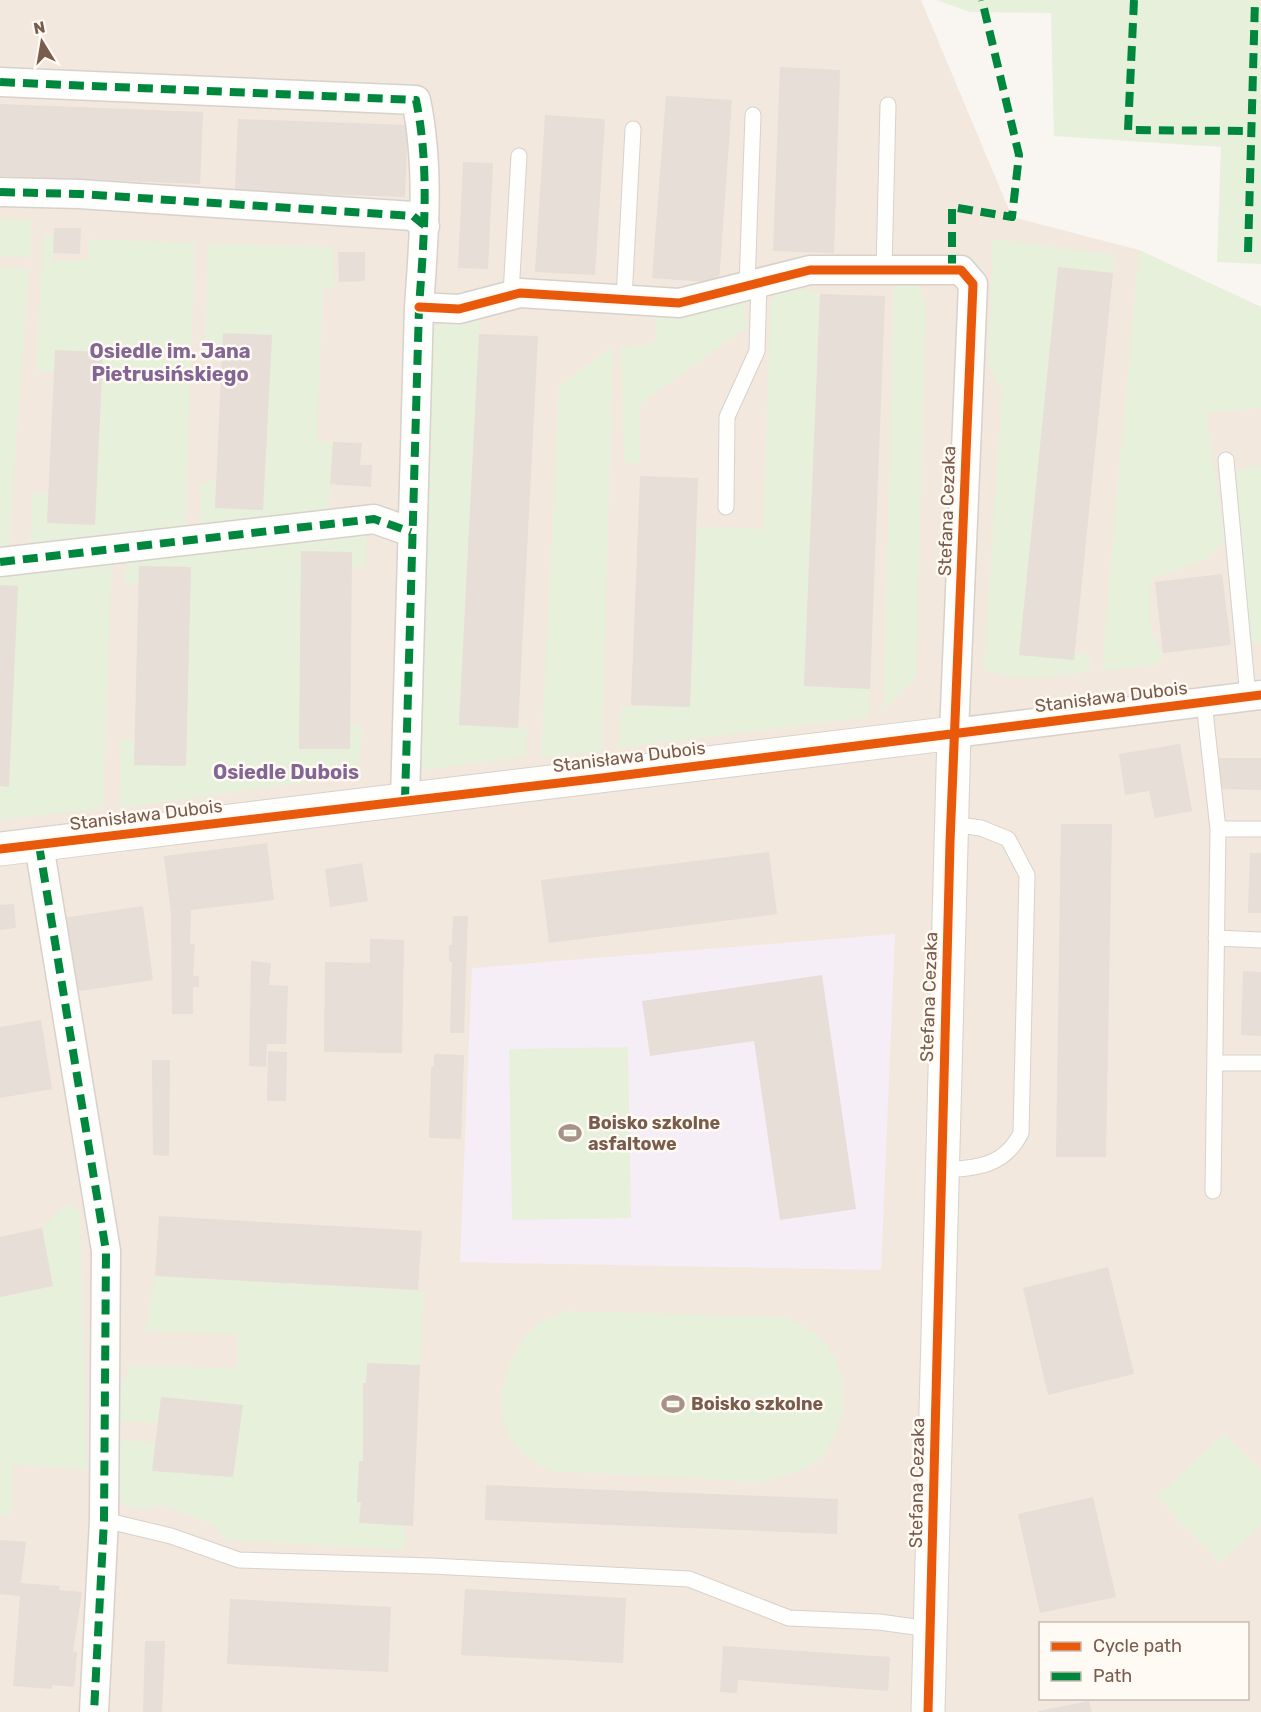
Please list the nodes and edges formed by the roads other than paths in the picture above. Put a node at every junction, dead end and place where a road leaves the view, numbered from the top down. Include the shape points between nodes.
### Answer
1 (0, 82) edge
2 (888, 105) dead end
3 (753, 114) dead end
4 (633, 129) dead end
5 (519, 156) dead end
6 (0, 192) edge
7 (424, 226) junction
8 (884, 270) junction
9 (753, 284) junction
10 (511, 294) junction
11 (624, 299) junction
12 (418, 307) junction
13 (1226, 460) dead end
14 (726, 507) dead end
15 (411, 532) junction
16 (0, 562) edge
17 (1255, 696) edge
18 (1204, 702) junction
19 (954, 733) junction
20 (405, 800) junction
21 (951, 824) junction
22 (1218, 829) junction
23 (1261, 829) edge
24 (39, 844) junction
25 (0, 849) edge
26 (1216, 938) junction
27 (1261, 940) edge
28 (1215, 1063) junction
29 (1261, 1064) edge
30 (941, 1170) junction
31 (1213, 1191) dead end
32 (104, 1520) junction
33 (930, 1629) junction
34 (94, 1712) edge
35 (928, 1712) edge

1 - 7 street via 416,100 423,130
2 - 8 lane
3 - 9 lane
4 - 11 lane
5 - 10 lane
6 - 7 street via 413,216
7 - 12 street
8 - 9 street via 810,270
8 - 19 street, Stefana Cezaka via 961,270 973,284
9 - 11 street via 679,303
9 - 14 lane via 757,351 727,417
10 - 11 street
10 - 12 street via 459,309
12 - 15 street
13 - 17 lane
15 - 16 street via 374,519
15 - 20 street
17 - 18 street, Stanisława Dubois
18 - 19 street, Stanisława Dubois
18 - 22 lane
19 - 20 street, Stanisława Dubois
19 - 21 street, Stefana Cezaka
20 - 24 street, Stanisława Dubois
21 - 30 street, Stefana Cezaka
21 - 30 lane via 981,828 1008,839 1027,875 1021,1133 1013,1149 996,1160 974,1168
22 - 23 lane
22 - 26 lane
24 - 25 street, Stanisława Dubois
24 - 32 street via 106,1251
26 - 27 lane
26 - 28 lane
28 - 29 lane
28 - 31 lane
30 - 33 street, Stefana Cezaka
32 - 33 lane via 171,1536 239,1560 689,1579 789,1618 879,1622
32 - 34 street
33 - 35 street, Stefana Cezaka

